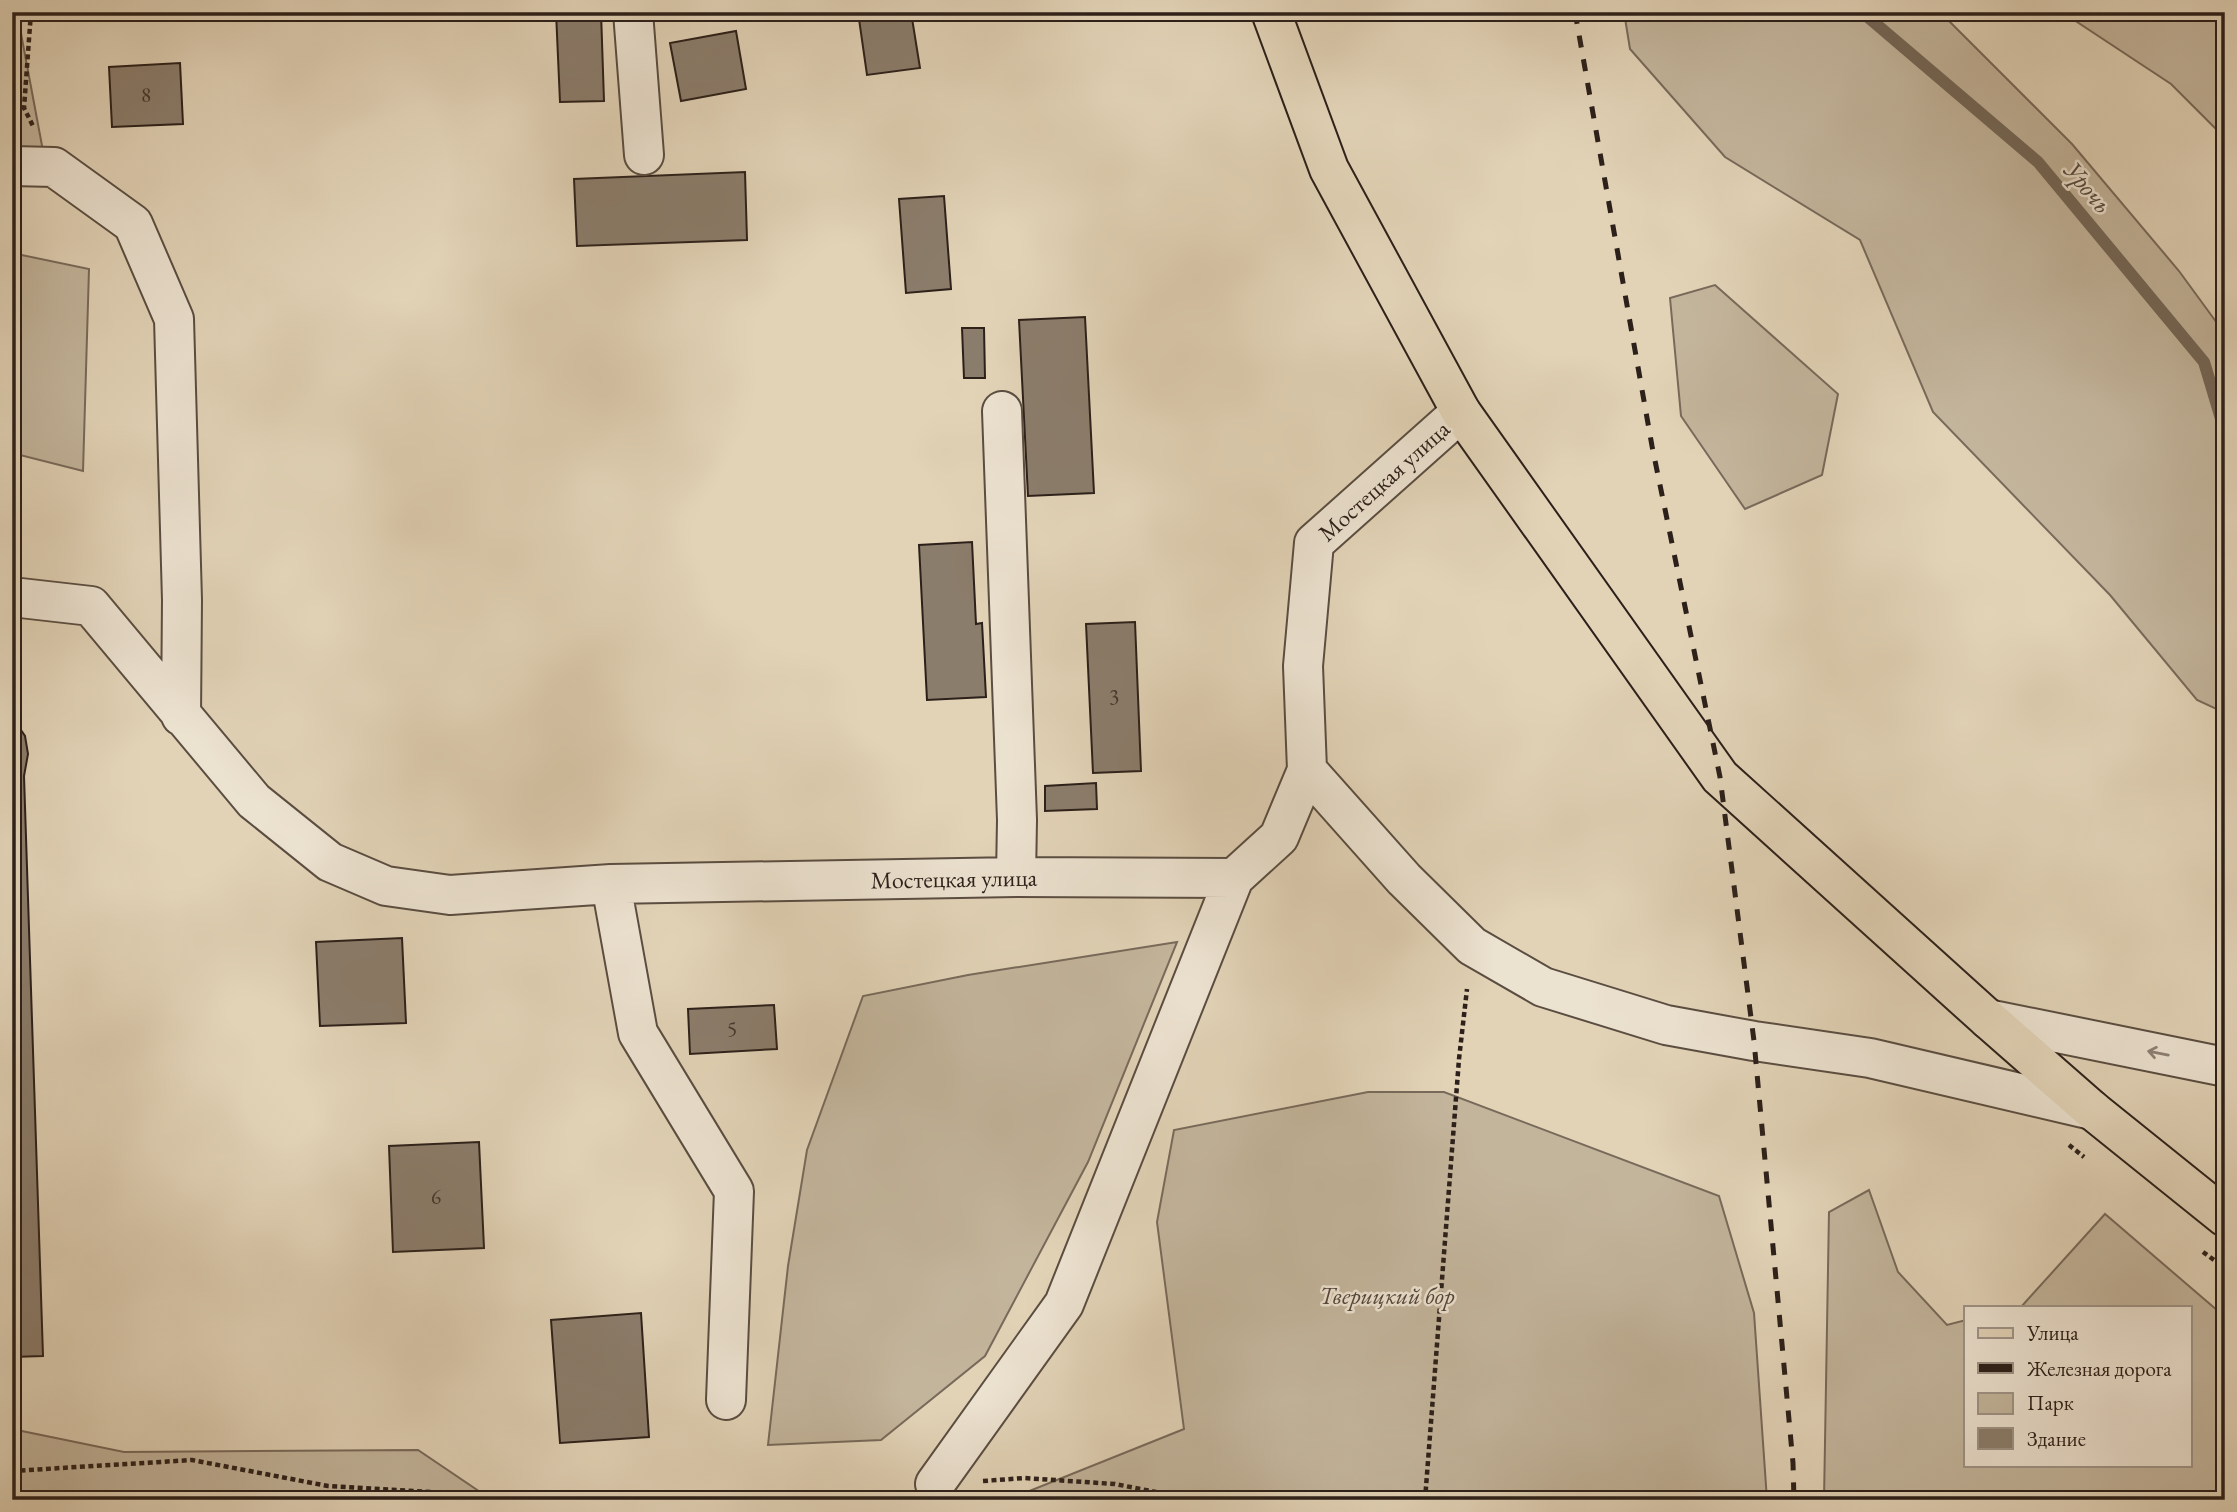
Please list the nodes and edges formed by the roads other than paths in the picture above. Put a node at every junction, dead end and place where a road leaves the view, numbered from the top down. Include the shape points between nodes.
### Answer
1 (633, 12) edge
2 (1271, 12) edge
3 (644, 155) dead end
4 (12, 166) edge
5 (1002, 411) dead end
6 (1461, 412) junction
7 (12, 597) edge
8 (181, 716) junction
9 (1307, 770) junction
10 (1016, 877) junction
11 (1234, 878) junction
12 (611, 884) junction
13 (1987, 1019) junction
14 (2225, 1067) edge
15 (2092, 1110) junction
16 (2225, 1217) edge
17 (726, 1401) dead end
18 (934, 1484) road end

1 - 3 street
2 - 6 main road via 1329,169
4 - 8 street via 54,167 133,224 174,319
5 - 10 street
6 - 9 street, Мостецкая улица via 1314,543 1303,666
6 - 13 main road via 1720,777
7 - 8 street, Мостецкая улица via 91,606
8 - 12 street, Мостецкая улица via 254,801 330,862 386,886 450,895
9 - 11 street, Мостецкая улица via 1279,836
9 - 15 street via 1404,879 1472,946 1542,987 1666,1026 1870,1058
10 - 11 street, Мостецкая улица
10 - 12 street, Мостецкая улица
11 - 18 street via 1064,1304
12 - 17 street via 638,1033 734,1191
14 -> 13 street
13 - 15 main road
15 - 16 main road

